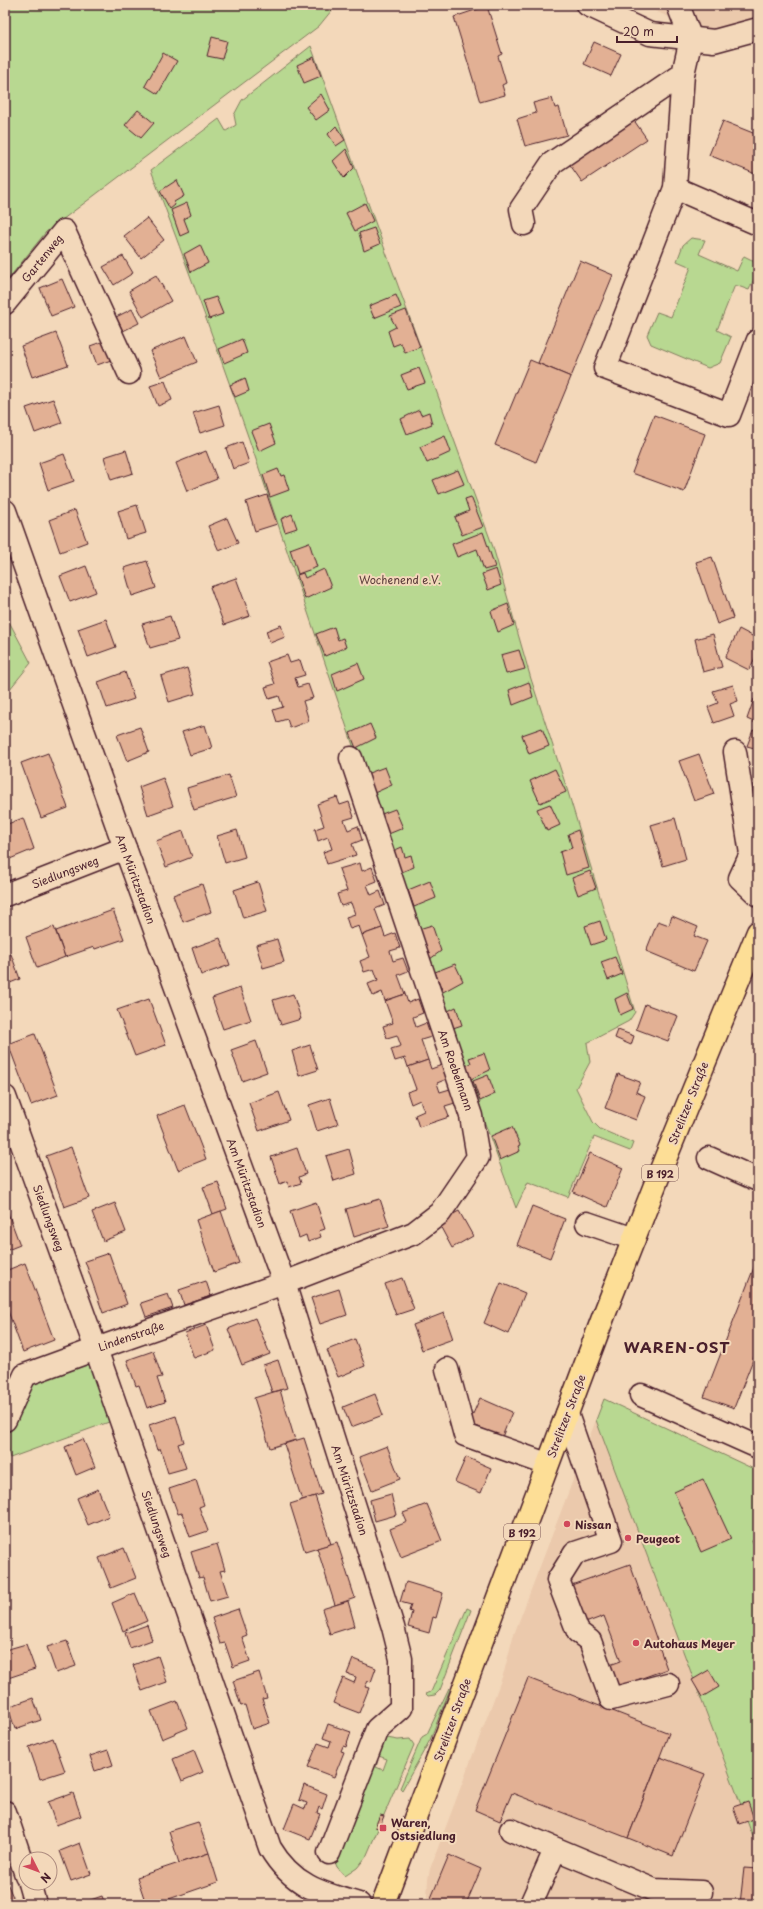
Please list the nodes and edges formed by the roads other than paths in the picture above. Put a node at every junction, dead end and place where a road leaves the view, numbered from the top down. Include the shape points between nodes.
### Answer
1 (588, 5) edge
2 (678, 5) edge
3 (758, 29) edge
4 (691, 39) junction
5 (683, 74) junction
6 (675, 188) junction
7 (524, 224) dead end
8 (758, 224) edge
9 (5, 303) edge
10 (758, 340) edge
11 (130, 373) dead end
12 (5, 511) edge
13 (735, 752) dead end
14 (351, 758) dead end
15 (125, 848) junction
16 (5, 895) edge
17 (758, 895) edge
18 (758, 932) edge
19 (6, 1102) edge
20 (5, 1134) edge
21 (709, 1158) dead end
22 (758, 1180) edge
23 (587, 1223) dead end
24 (634, 1239) junction
25 (284, 1284) junction
26 (90, 1351) junction
27 (447, 1370) dead end
28 (641, 1395) dead end
29 (567, 1414) junction
30 (5, 1420) edge
31 (758, 1447) edge
32 (548, 1464) junction
33 (668, 1684) dead end
34 (5, 1812) edge
35 (511, 1830) dead end
36 (555, 1850) junction
37 (18, 1851) edge
38 (329, 1853) dead end
39 (31, 1891) edge
40 (701, 1892) dead end
41 (35, 1904) edge
42 (359, 1904) edge
43 (383, 1904) edge
44 (531, 1904) edge

1 - 4 street via 650,34
2 - 4 street
3 - 4 street via 714,41
4 - 5 street
5 - 6 street
5 - 7 street via 552,163 521,209
6 - 8 street
6 - 10 street via 605,368 729,415
9 - 11 street, Gartenweg via 64,231
12 - 15 street, Am Müritzstadion
13 - 17 street via 751,854 740,878
14 - 25 street, Am Roebelmann via 471,1116 478,1157 440,1213 414,1233
15 - 16 street, Siedlungsweg
15 - 25 street, Am Müritzstadion
18 - 24 main road, Strelitzer Straße / B 192
19 - 26 street, Siedlungsweg
20 - 26 street, Siedlungsweg
21 - 22 street
23 - 24 street
24 - 29 main road, Strelitzer Straße / B 192
25 - 26 street, Lindenstraße
25 - 38 street, Am Müritzstadion via 393,1627 400,1659 402,1708 377,1729
26 - 30 street, Lindenstraße via 25,1375
26 - 42 street, Siedlungsweg via 270,1848 277,1860 295,1879 338,1898
27 - 32 street via 465,1435
28 - 31 street
29 - 32 main road, Strelitzer Straße / B 192
29 - 33 street via 611,1541 575,1553 558,1580 578,1632 590,1641 611,1699
32 - 43 main road, Strelitzer Straße / B 192
34 - 37 street
35 - 36 street
36 - 40 street via 654,1890
36 - 44 street
39 - 41 street

